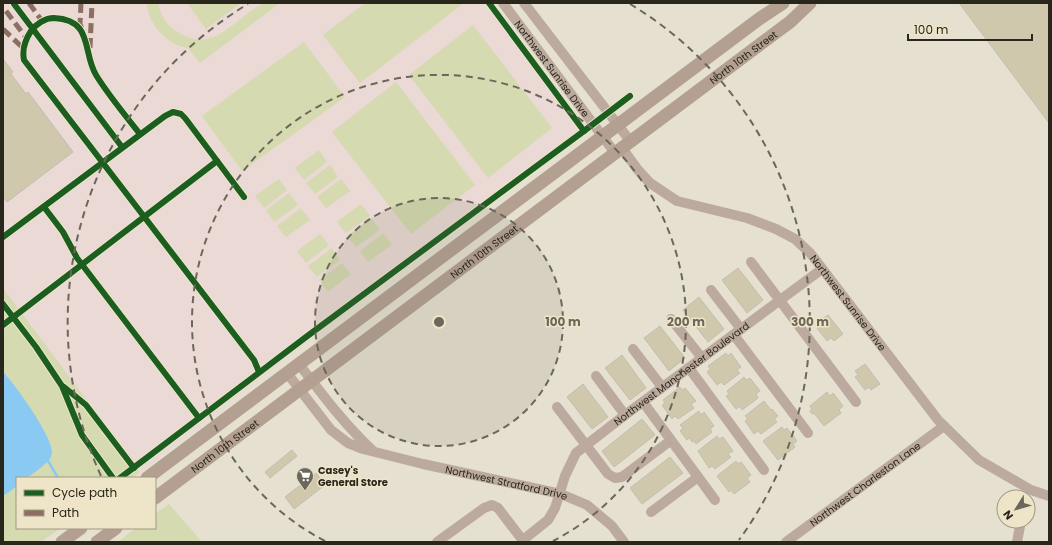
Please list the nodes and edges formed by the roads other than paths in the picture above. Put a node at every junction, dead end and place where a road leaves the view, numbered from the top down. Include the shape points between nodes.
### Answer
1 (503, 3) edge
2 (524, 3) edge
3 (784, 3) edge
4 (810, 3) edge
5 (618, 125) junction
6 (602, 136) junction
7 (623, 148) junction
8 (751, 262) dead end
9 (822, 269) junction
10 (711, 290) dead end
11 (780, 300) junction
12 (671, 319) dead end
13 (737, 332) junction
14 (633, 349) dead end
15 (702, 358) junction
16 (299, 364) junction
17 (689, 368) junction
18 (287, 373) junction
19 (596, 376) dead end
20 (312, 380) junction
21 (662, 387) junction
22 (299, 390) junction
23 (642, 402) junction
24 (856, 402) dead end
25 (557, 407) dead end
26 (625, 415) junction
27 (944, 426) junction
28 (808, 433) dead end
29 (670, 441) junction
30 (586, 444) junction
31 (374, 451) junction
32 (764, 470) dead end
33 (148, 477) edge
34 (698, 477) junction
35 (1022, 489) edge
36 (561, 494) junction
37 (1036, 495) edge
38 (1049, 496) edge
39 (156, 497) edge
40 (715, 500) dead end
41 (651, 512) dead end
42 (80, 529) edge
43 (115, 529) edge
44 (1020, 529) edge
45 (524, 541) edge
46 (62, 542) edge
47 (97, 542) edge
48 (437, 542) edge
49 (624, 542) edge
50 (786, 542) edge
51 (1018, 542) edge

1 - 6 street, Northwest Sunrise Drive
2 - 5 street, Northwest Sunrise Drive
3 - 5 main road, North 10th Street
4 - 7 main road, North 10th Street via 790,22
5 - 6 main road, North 10th Street
5 - 7 street, Northwest Sunrise Drive
6 - 7 street, Northwest Sunrise Drive
6 - 16 main road, North 10th Street
7 - 9 street, Northwest Sunrise Drive via 650,183 677,201 747,218 776,229 795,239
7 - 20 main road, North 10th Street
8 - 11 street
9 - 11 street, Northwest Manchester Boulevard
9 - 27 street, Northwest Sunrise Drive
10 - 13 street
11 - 13 street, Northwest Manchester Boulevard
11 - 24 street
12 - 15 street
13 - 15 street, Northwest Manchester Boulevard
13 - 28 street
14 - 21 street
15 - 17 street, Northwest Manchester Boulevard
16 - 18 main road, North 10th Street
16 - 20 street, Northwest Stratford Drive
17 - 21 street, Northwest Manchester Boulevard
17 - 32 street
18 - 22 street, Northwest Stratford Drive
18 - 33 main road, North 10th Street
19 - 26 street
20 - 22 main road, North 10th Street
20 - 31 street, Northwest Stratford Drive via 332,408
21 - 23 street, Northwest Manchester Boulevard
22 - 31 street, Northwest Stratford Drive via 331,430 348,442
22 - 39 main road, North 10th Street
23 - 26 street, Northwest Manchester Boulevard
23 - 29 street
25 - 30 street
26 - 30 street, Northwest Manchester Boulevard
27 - 35 street, Northwest Sunrise Drive via 979,460
27 - 50 street, Northwest Charleston Lane
29 - 30 street via 622,477 615,478 608,474
29 - 34 street
30 - 36 street, Northwest Manchester Boulevard via 576,453 570,464
31 - 36 street, Northwest Stratford Drive
34 - 40 street
34 - 41 street
36 - 45 street, Northwest Manchester Boulevard via 548,520
36 - 49 street, Northwest Stratford Drive via 587,505 612,526
37 - 38 street, Northwest Sunrise Drive
42 - 46 main road
43 - 47 main road
44 - 51 street
45 - 48 street via 498,508 492,505

